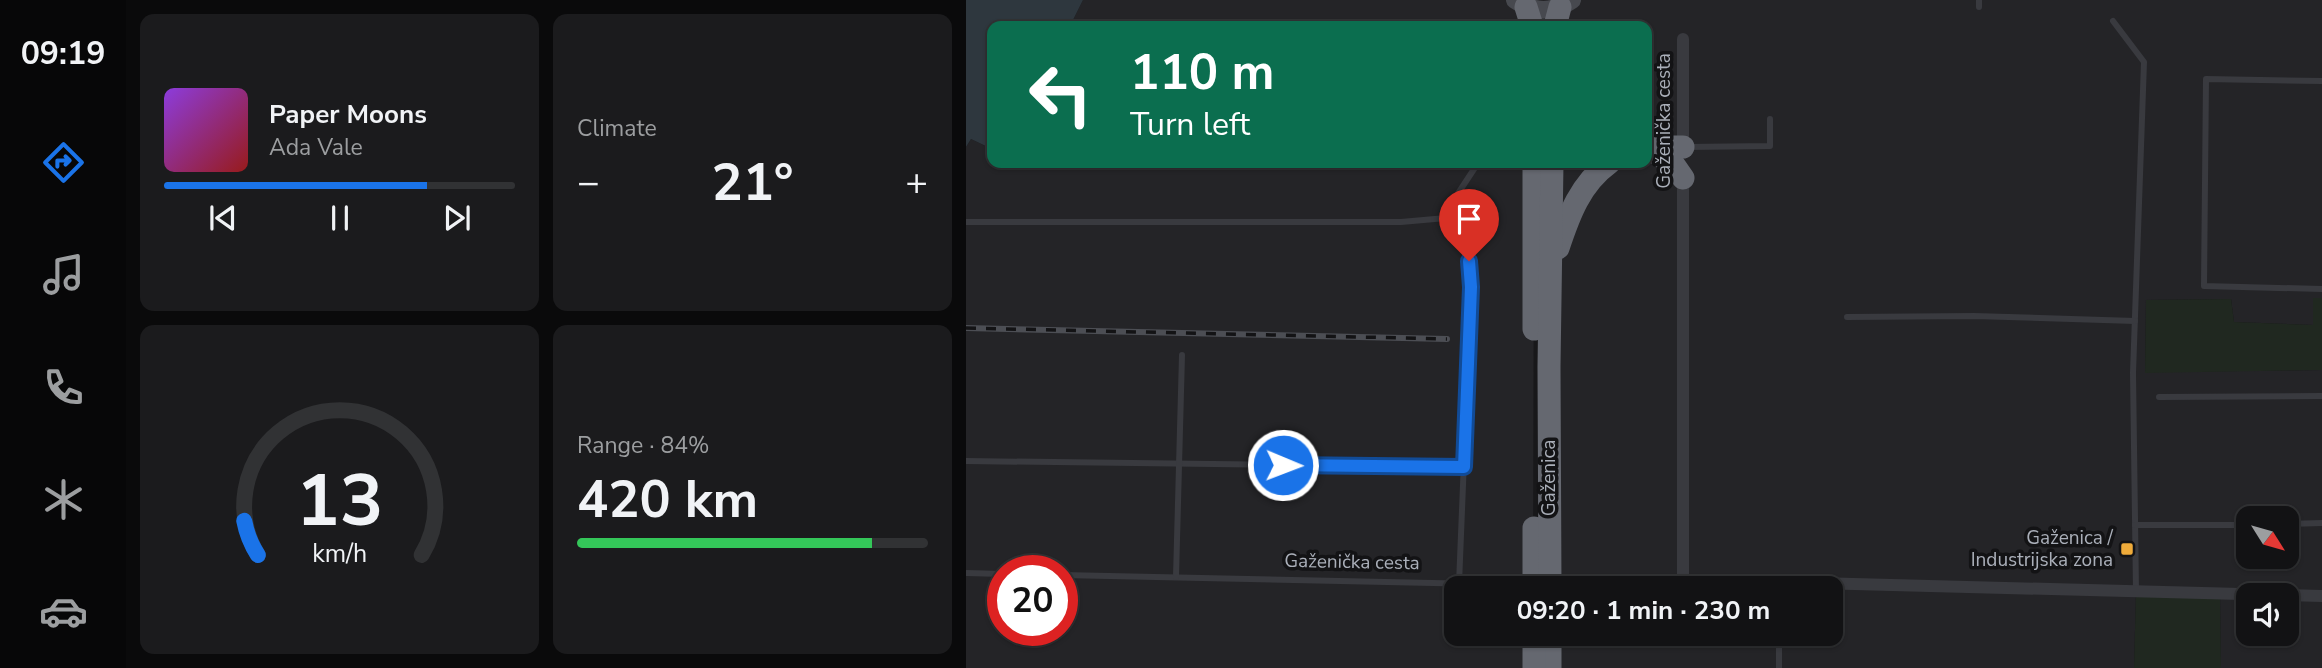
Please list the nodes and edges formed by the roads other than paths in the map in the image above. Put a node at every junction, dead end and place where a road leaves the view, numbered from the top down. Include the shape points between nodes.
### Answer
1 (1524, 11) edge
2 (1562, 11) edge
3 (2113, 21) dead end
4 (1683, 39) dead end
5 (2322, 81) edge
6 (1770, 119) dead end
7 (1652, 147) edge
8 (1683, 147) junction
9 (1652, 150) edge
10 (1475, 168) edge
11 (1534, 168) edge
12 (1552, 168) edge
13 (1602, 168) edge
14 (1683, 178) junction
15 (1446, 218) junction
16 (966, 222) edge
17 (1550, 274) junction
18 (2322, 289) edge
19 (1847, 317) dead end
20 (2135, 321) junction
21 (1182, 355) dead end
22 (1541, 368) junction
23 (2322, 396) edge
24 (2159, 397) dead end
25 (966, 461) edge
26 (1180, 464) junction
27 (1464, 467) junction
28 (2322, 523) edge
29 (2300, 524) edge
30 (2135, 525) junction
31 (2236, 525) edge
32 (966, 573) edge
33 (987, 574) edge
34 (1078, 575) edge
35 (1459, 576) edge
36 (1534, 576) edge
37 (1550, 576) edge
38 (1683, 576) edge
39 (1176, 577) junction
40 (1444, 584) edge
41 (1843, 587) edge
42 (2136, 591) junction
43 (2322, 596) edge
44 (1534, 646) edge
45 (1550, 646) edge
46 (1779, 646) edge
47 (1534, 668) edge
48 (1550, 668) edge
49 (1779, 668) edge

1 - 2 main road
3 - 20 lane via 2144,62
4 - 8 street, Gaženička cesta
5 - 18 lane via 2206,79 2204,272 2204,286
6 - 8 lane via 1770,146
7 - 8 highway
8 - 14 street, Gaženička cesta
9 - 14 highway via 1674,165
10 - 15 lane
11 - 22 highway
12 - 17 highway
13 - 17 highway via 1570,211
14 - 38 street, Gaženička cesta
15 - 16 lane via 1401,222
15 - 27 lane via 1469,261 1471,287
17 - 22 highway
19 - 20 lane
20 - 30 lane
21 - 26 lane
22 - 36 highway, Gaženica
22 - 37 highway, Gaženica
23 - 24 lane
25 - 26 lane
26 - 27 lane
26 - 39 lane
27 - 35 lane
28 - 29 lane
30 - 31 lane
30 - 42 lane
32 - 33 lane
34 - 39 lane, Gaženička cesta
39 - 40 lane, Gaženička cesta
41 - 42 street, Gaženička cesta
42 - 43 street, Gaženička cesta
44 - 47 highway
45 - 48 highway
46 - 49 lane

